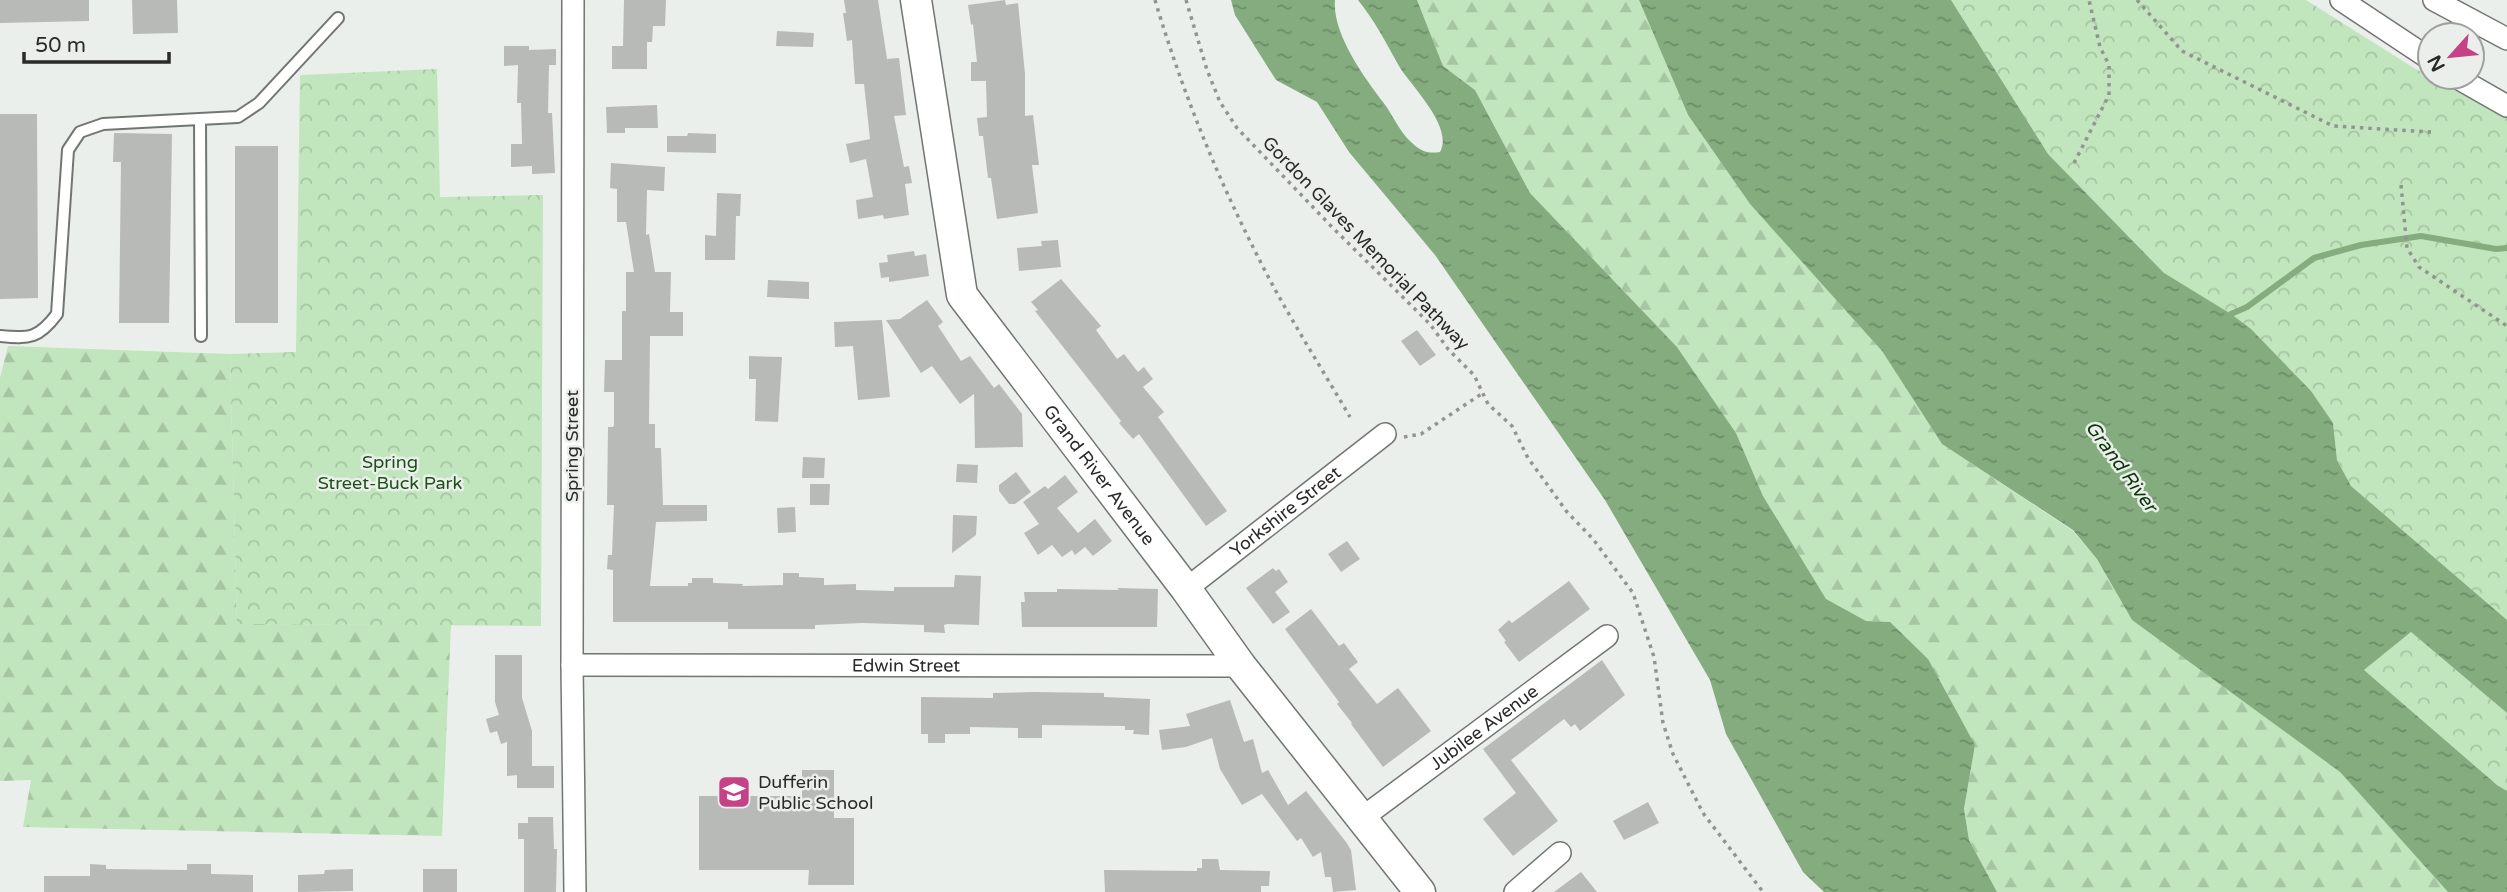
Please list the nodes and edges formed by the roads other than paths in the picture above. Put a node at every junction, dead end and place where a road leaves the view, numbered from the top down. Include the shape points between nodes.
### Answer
1 (573, 0) edge
2 (916, 0) edge
3 (2341, 0) edge
4 (2434, 0) edge
5 (338, 18) dead end
6 (2507, 39) edge
7 (2416, 50) edge
8 (2481, 91) edge
9 (2507, 106) edge
10 (200, 119) junction
11 (0, 336) edge
12 (201, 336) dead end
13 (1385, 434) road end
14 (1186, 589) junction
15 (1607, 636) dead end
16 (572, 665) junction
17 (1241, 666) junction
18 (1362, 818) junction
19 (1560, 853) dead end
20 (575, 892) edge
21 (1420, 892) edge
22 (1516, 892) edge

1 - 16 street, Spring Street
2 - 14 street, Grand River Avenue via 962,295
3 - 7 street
4 - 6 street
5 - 10 lane via 259,103 238,117
8 - 9 street
10 - 11 lane via 103,124 79,132 68,150 57,314 45,330 23,338
10 - 12 lane
13 - 14 street, Yorkshire Street
14 - 17 street, Grand River Avenue
15 - 18 street, Jubilee Avenue
16 - 17 street, Edwin Street
16 - 20 street, Spring Street
17 - 18 street, Grand River Avenue
18 - 21 street, Grand River Avenue
19 - 22 street

